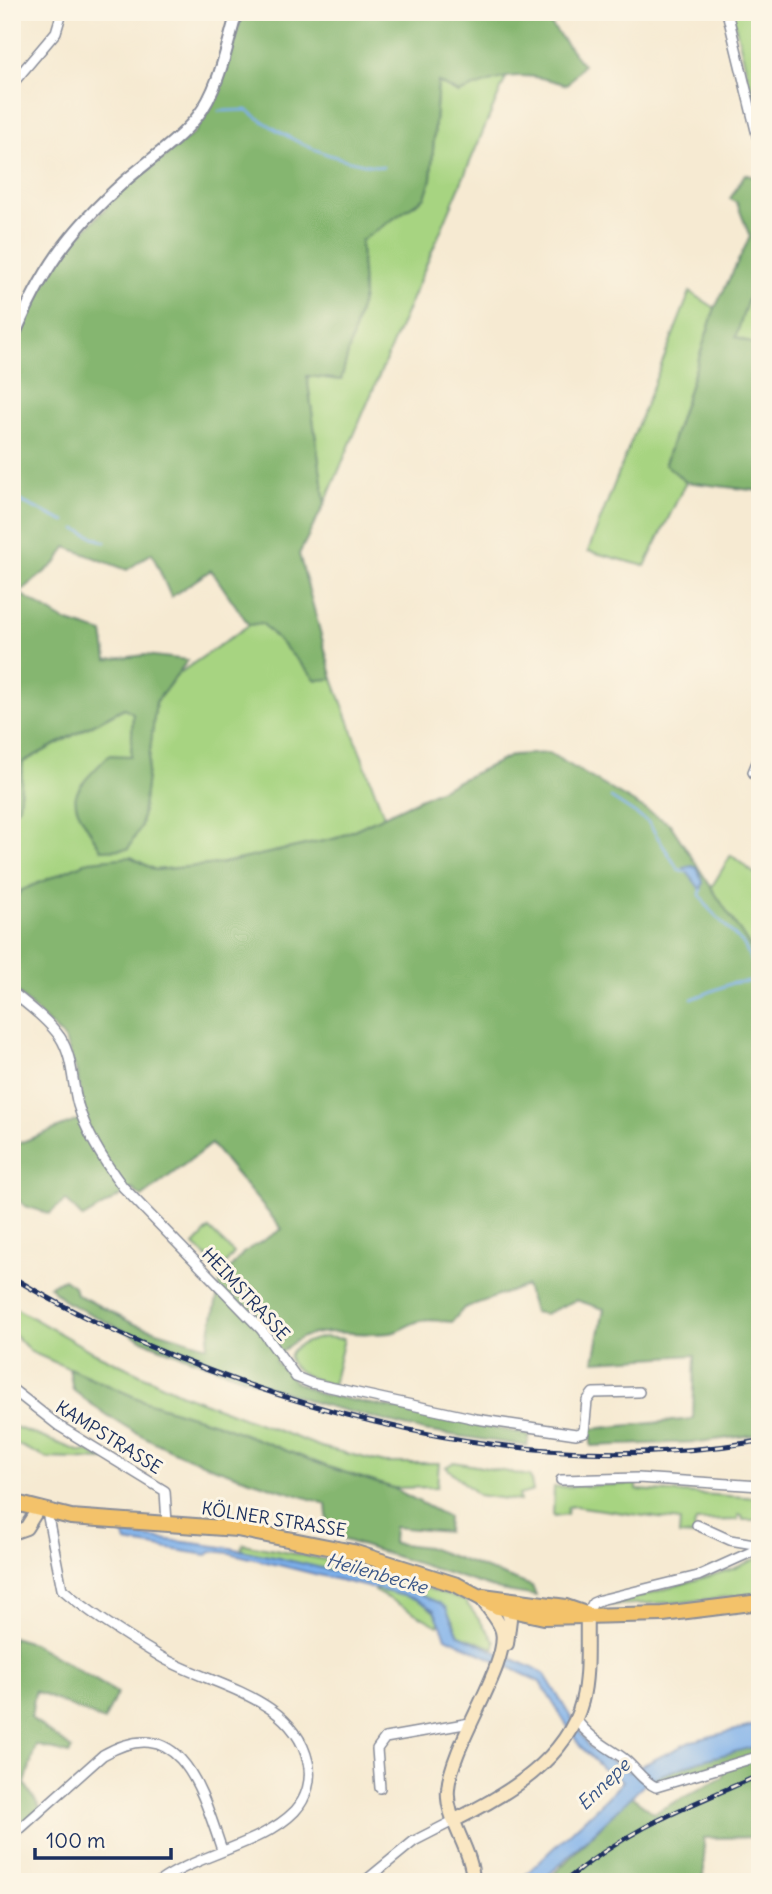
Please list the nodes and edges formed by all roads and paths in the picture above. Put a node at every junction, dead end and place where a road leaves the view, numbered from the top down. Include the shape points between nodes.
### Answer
1 (62, 12) edge
2 (237, 12) edge
3 (727, 12) edge
4 (12, 83) edge
5 (760, 147) edge
6 (12, 341) edge
7 (760, 755) edge
8 (760, 782) edge
9 (12, 992) edge
10 (12, 1389) edge
11 (639, 1392) dead end
12 (561, 1480) dead end
13 (760, 1486) edge
14 (12, 1502) edge
15 (43, 1511) junction
16 (167, 1523) junction
17 (697, 1525) dead end
18 (12, 1533) edge
19 (758, 1549) edge
20 (481, 1595) junction
21 (500, 1597) junction
22 (760, 1602) edge
23 (508, 1610) junction
24 (587, 1614) junction
25 (502, 1653) junction
26 (576, 1720) junction
27 (470, 1723) junction
28 (760, 1756) edge
29 (380, 1788) dead end
30 (455, 1820) junction
31 (12, 1836) edge
32 (222, 1850) junction
33 (159, 1882) edge
34 (364, 1882) edge
35 (473, 1882) edge

1 - 4 street via 56,32
2 - 6 street via 199,116 104,200 50,261
3 - 5 street
7 - 8 street via 753,772
9 - 11 street, HEIMSTRASSE via 62,1039 78,1105 104,1162 261,1329 296,1377 476,1419 576,1434 584,1432 587,1401 593,1393
10 - 16 street, KAMPSTRASSE via 59,1426 165,1491
12 - 13 street via 638,1478
14 - 15 main road, KÖLNER STRASSE
15 - 16 main road, KÖLNER STRASSE
15 - 18 main road via 26,1528
15 - 32 street via 62,1589 166,1660 257,1700 302,1743 310,1772 298,1809 268,1830
16 - 20 main road, KÖLNER STRASSE via 237,1529 353,1552
17 - 19 street
19 - 24 street via 698,1576 600,1600
20 - 21 main road, KÖLNER STRASSE
20 - 23 main road, KÖLNER STRASSE
20 - 25 main road via 500,1627
21 - 23 main road
21 - 24 main road, KÖLNER STRASSE
22 - 24 main road, KÖLNER STRASSE via 663,1614
23 - 24 main road, KÖLNER STRASSE via 544,1617
23 - 25 main road via 510,1632
24 - 26 main road via 587,1674
25 - 27 main road
26 - 28 street via 591,1739 625,1759 649,1784 666,1785
26 - 30 main road via 524,1780
27 - 29 street via 385,1738 377,1748
27 - 30 main road via 448,1788
30 - 34 street via 414,1841
30 - 35 main road via 470,1856
31 - 32 street via 103,1755 147,1742 172,1749 189,1768
32 - 33 street

